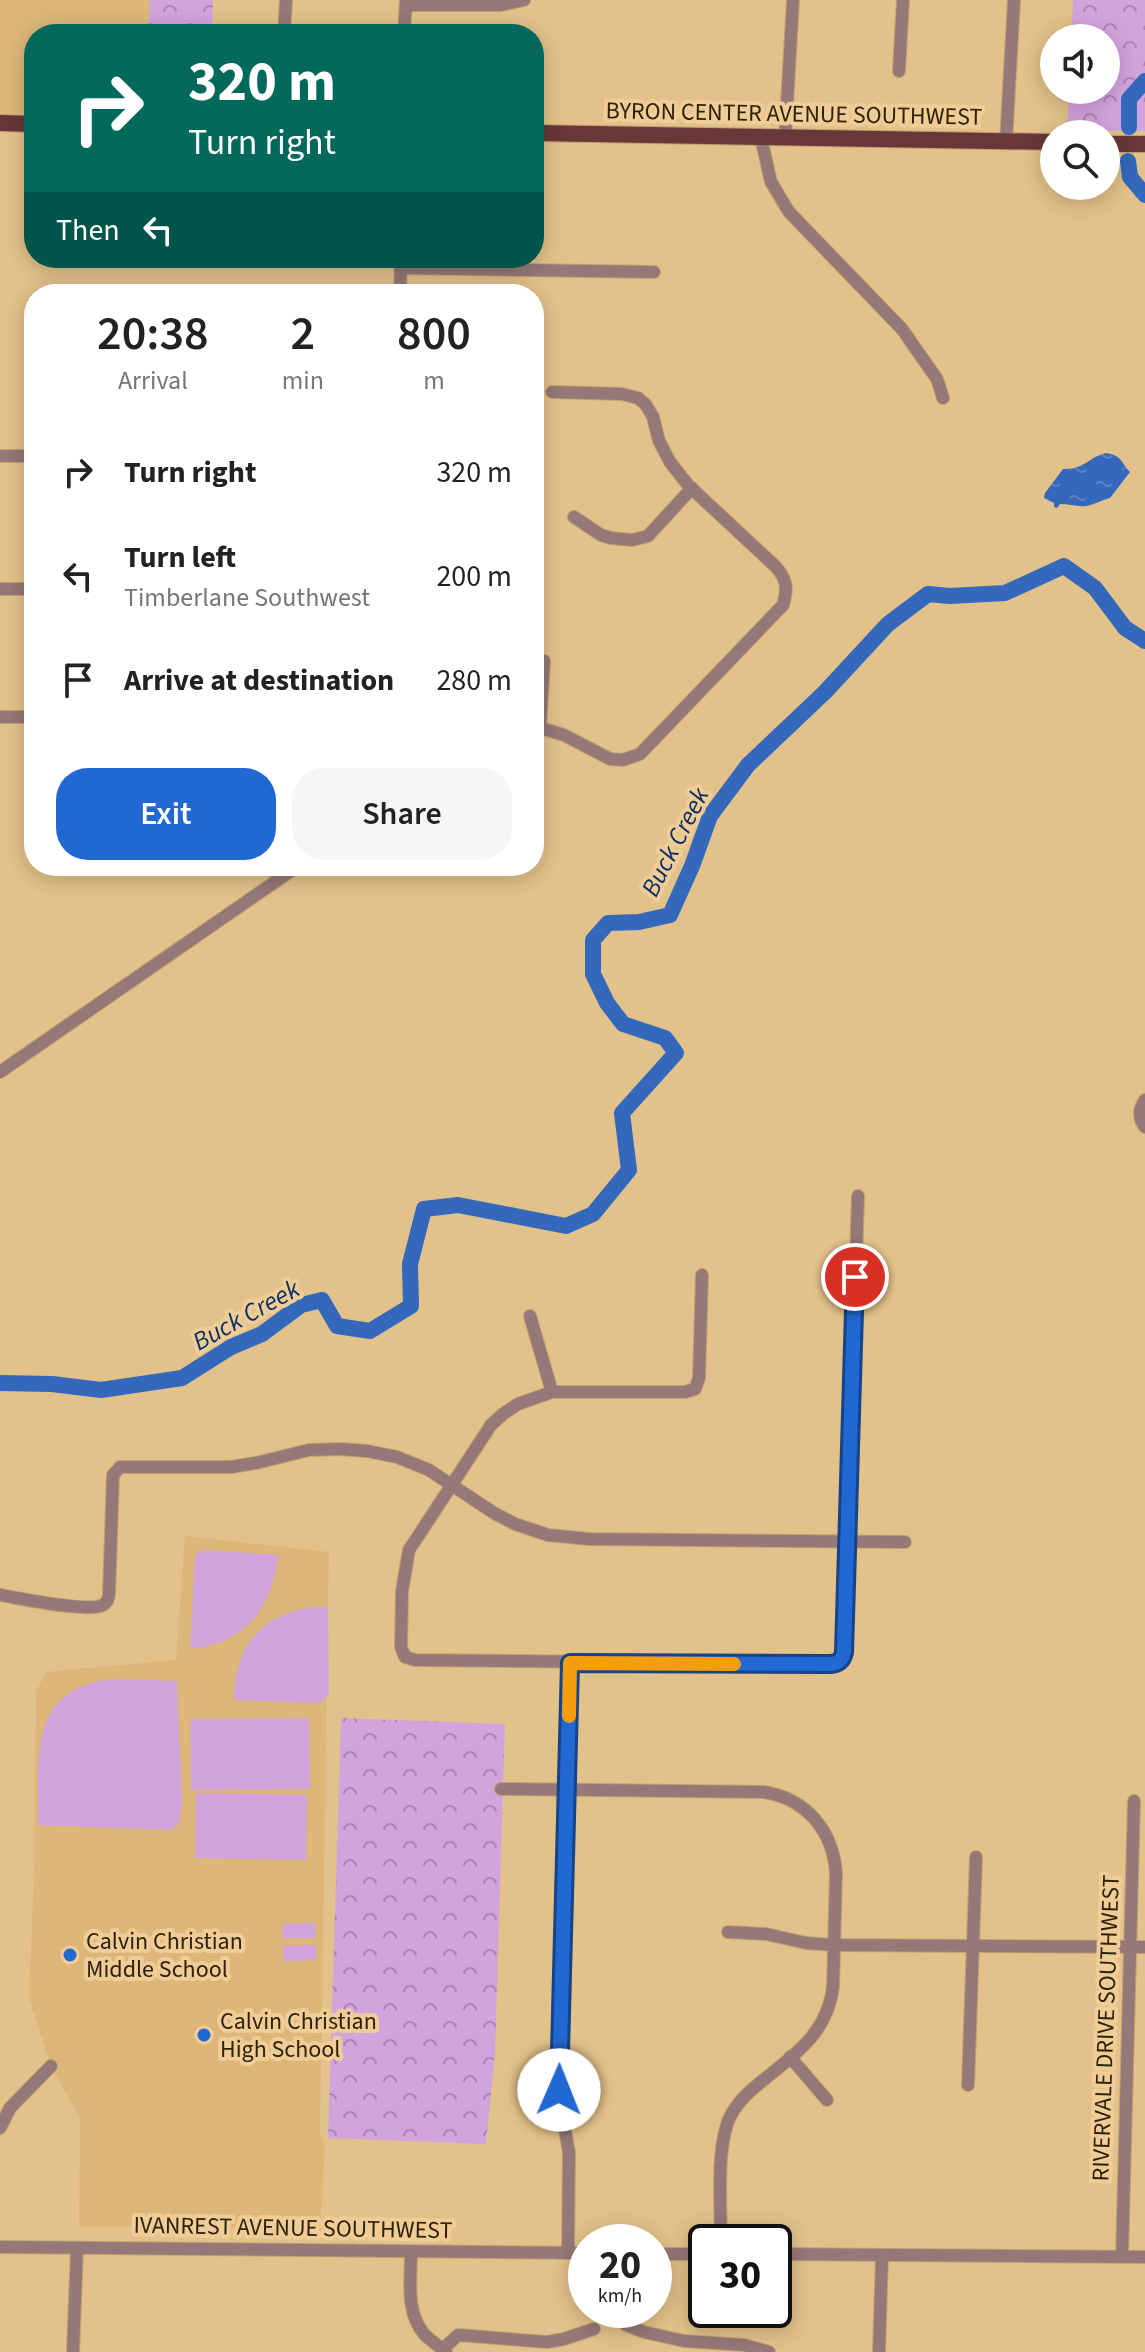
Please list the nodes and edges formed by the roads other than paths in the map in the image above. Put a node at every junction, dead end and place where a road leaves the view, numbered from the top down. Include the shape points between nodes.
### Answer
1 (286, 0) edge
2 (524, 0) edge
3 (793, 0) edge
4 (903, 0) edge
5 (1014, 0) edge
6 (406, 2) edge
7 (285, 24) edge
8 (405, 24) edge
9 (899, 71) dead end
10 (0, 123) edge
11 (24, 124) edge
12 (544, 133) edge
13 (761, 138) junction
14 (785, 139) junction
15 (1006, 142) junction
16 (1040, 142) edge
17 (1120, 144) edge
18 (1145, 144) edge
19 (542, 268) edge
20 (654, 272) dead end
21 (552, 392) dead end
22 (943, 398) dead end
23 (0, 456) edge
24 (24, 456) edge
25 (692, 488) junction
26 (574, 517) dead end
27 (0, 589) edge
28 (24, 589) edge
29 (0, 717) edge
30 (24, 717) edge
31 (544, 728) edge
32 (284, 876) edge
33 (0, 1072) edge
34 (1145, 1100) edge
35 (1145, 1127) edge
36 (858, 1196) dead end
37 (702, 1275) dead end
38 (530, 1316) dead end
39 (552, 1392) junction
40 (451, 1483) junction
41 (848, 1541) junction
42 (905, 1542) dead end
43 (0, 1595) edge
44 (570, 1663) junction
45 (501, 1789) dead end
46 (567, 1789) junction
47 (1134, 1801) dead end
48 (976, 1857) dead end
49 (728, 1932) dead end
50 (834, 1945) junction
51 (973, 1946) junction
52 (1130, 1946) junction
53 (1145, 1947) edge
54 (790, 2057) junction
55 (51, 2066) dead end
56 (968, 2085) dead end
57 (0, 2097) edge
58 (827, 2100) dead end
59 (10, 2108) junction
60 (0, 2128) edge
61 (568, 2224) edge
62 (721, 2224) edge
63 (0, 2247) edge
64 (77, 2249) junction
65 (411, 2252) junction
66 (568, 2253) edge
67 (792, 2254) edge
68 (882, 2255) junction
69 (1122, 2256) junction
70 (1145, 2257) edge
71 (631, 2328) edge
72 (594, 2329) dead end
73 (689, 2347) edge
74 (444, 2351) edge
75 (73, 2352) edge
76 (769, 2352) edge
77 (879, 2352) edge

1 - 7 street
2 - 6 street via 501,5
3 - 14 street
4 - 9 street
5 - 15 street
6 - 8 street
10 - 11 main road
12 - 13 main road, BYRON CENTER AVENUE SOUTHWEST
13 - 14 main road, BYRON CENTER AVENUE SOUTHWEST
13 - 22 street via 771,182 789,212 902,329 937,379
14 - 15 main road, BYRON CENTER AVENUE SOUTHWEST
15 - 16 main road, BYRON CENTER AVENUE SOUTHWEST
17 - 18 main road
19 - 20 street
21 - 25 street via 638,398 653,417 670,462
23 - 24 street
25 - 26 street via 648,536 632,540 601,535
25 - 31 street via 784,575 783,605 640,754 610,759
27 - 28 street
29 - 30 street
32 - 33 street
34 - 35 street via 1140,1113
36 - 41 street
37 - 39 street via 695,1389
38 - 39 street
39 - 40 street via 503,1414
40 - 41 street via 515,1524 569,1538
40 - 43 street via 407,1460 356,1449 309,1450 231,1467 120,1467 113,1475 107,1601 74,1606
40 - 44 street via 406,1560 401,1647 405,1657
41 - 42 street
41 - 44 street via 844,1652 839,1662
44 - 46 street
45 - 46 street
46 - 50 street via 758,1791 796,1802 826,1832 834,1855
46 - 61 street via 559,2090 569,2142
47 - 52 street, RIVERVALE DRIVE SOUTHWEST
48 - 51 street
49 - 50 street
50 - 51 street
50 - 54 street via 828,2011 817,2032
51 - 52 street
51 - 56 street
52 - 53 street
52 - 69 street, RIVERVALE DRIVE SOUTHWEST
54 - 58 street
54 - 62 street via 743,2098 728,2121 722,2150
55 - 59 street
57 - 59 street
59 - 60 street
63 - 64 street, IVANREST AVENUE SOUTHWEST
64 - 65 street, IVANREST AVENUE SOUTHWEST
64 - 75 street
65 - 66 street, IVANREST AVENUE SOUTHWEST
65 - 74 street via 414,2314 424,2334
67 - 68 street
68 - 69 street
68 - 77 street
69 - 70 street
71 - 73 street
72 - 74 street via 547,2342 462,2335
73 - 76 street via 744,2345

